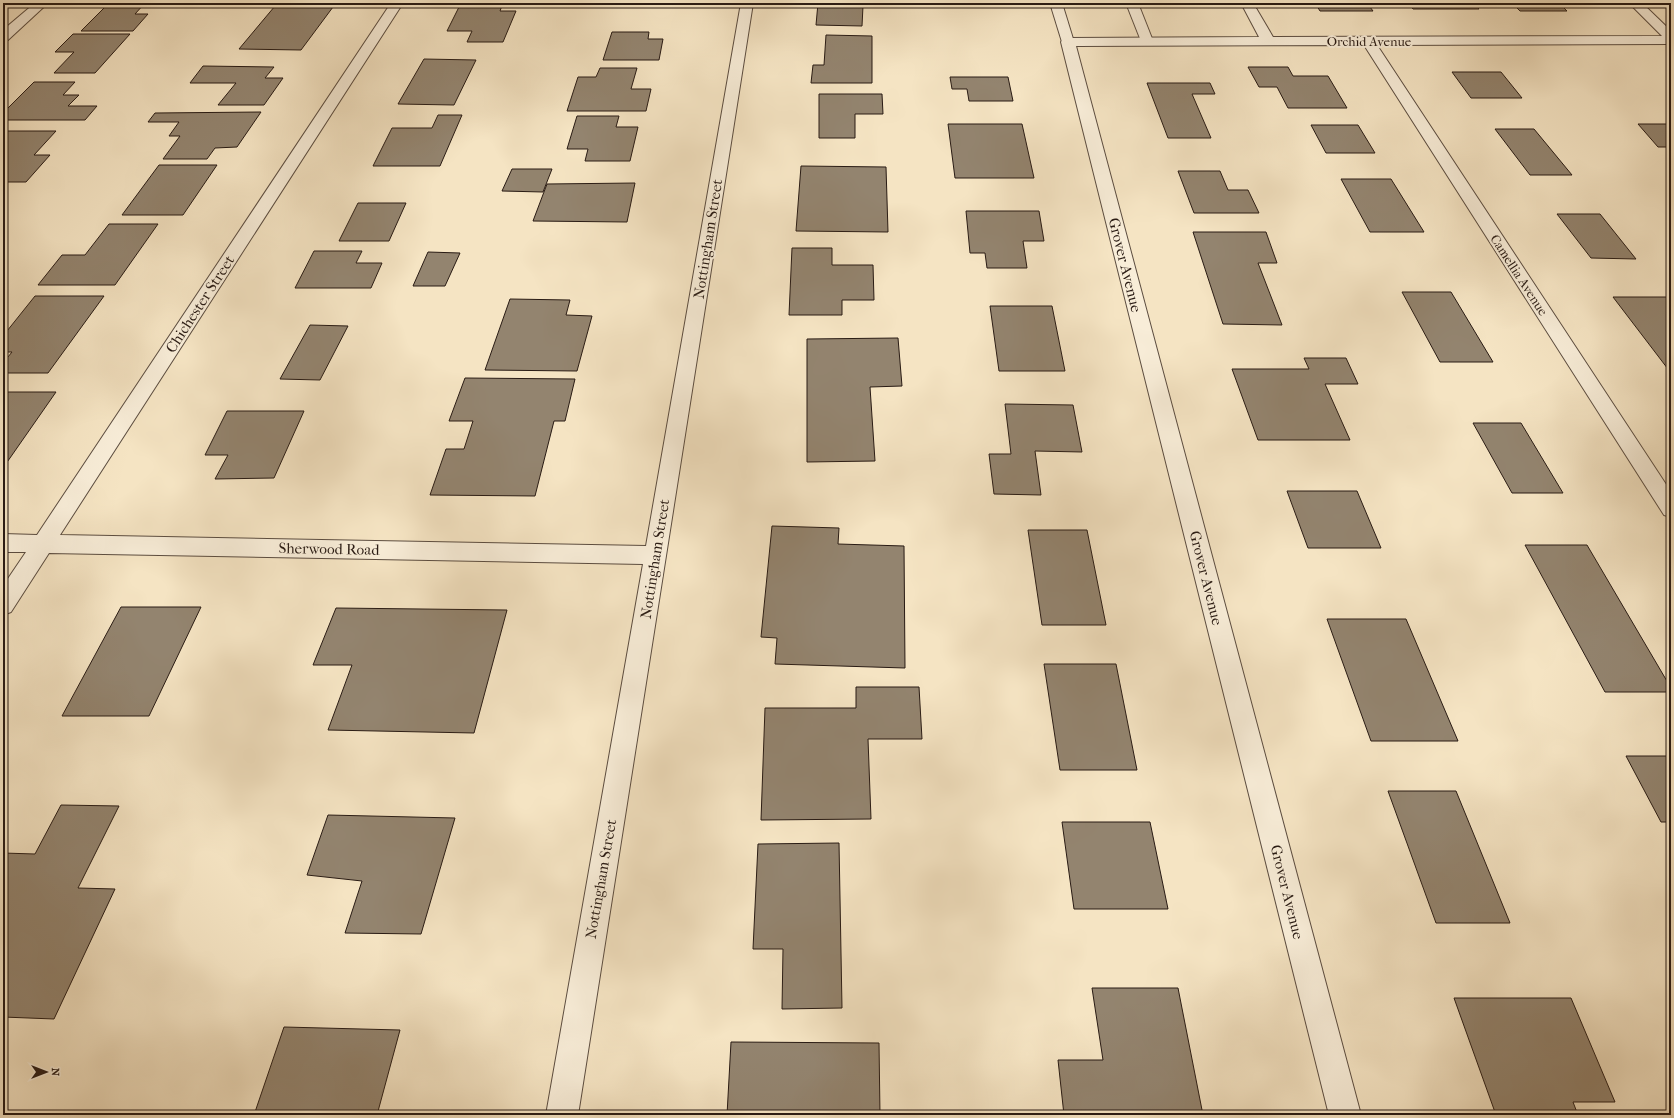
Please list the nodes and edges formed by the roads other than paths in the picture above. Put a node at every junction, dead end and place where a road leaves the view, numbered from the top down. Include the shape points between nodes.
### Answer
1 (42, 3) edge
2 (398, 3) edge
3 (747, 3) edge
4 (1056, 3) edge
5 (1132, 3) edge
6 (1247, 3) edge
7 (1635, 3) edge
8 (3, 38) edge
9 (1671, 39) edge
10 (1147, 41) junction
11 (1268, 41) junction
12 (1368, 41) junction
13 (1068, 42) junction
14 (1671, 509) edge
15 (3, 543) edge
16 (43, 544) junction
17 (656, 555) junction
18 (3, 604) edge
19 (562, 1115) edge
20 (1344, 1115) edge

1 - 8 street
2 - 16 street, Chichester Street
3 - 17 street, Nottingham Street
4 - 13 lane
5 - 10 lane
6 - 11 street
7 - 9 street
9 - 12 street, Orchid Avenue
10 - 11 street, Orchid Avenue
10 - 13 street, Orchid Avenue
11 - 12 street, Orchid Avenue
12 - 14 street, Camellia Avenue
13 - 20 street, Grover Avenue
15 - 16 street, Sherwood Road
16 - 17 street, Sherwood Road
16 - 18 street, Chichester Street
17 - 19 street, Nottingham Street

